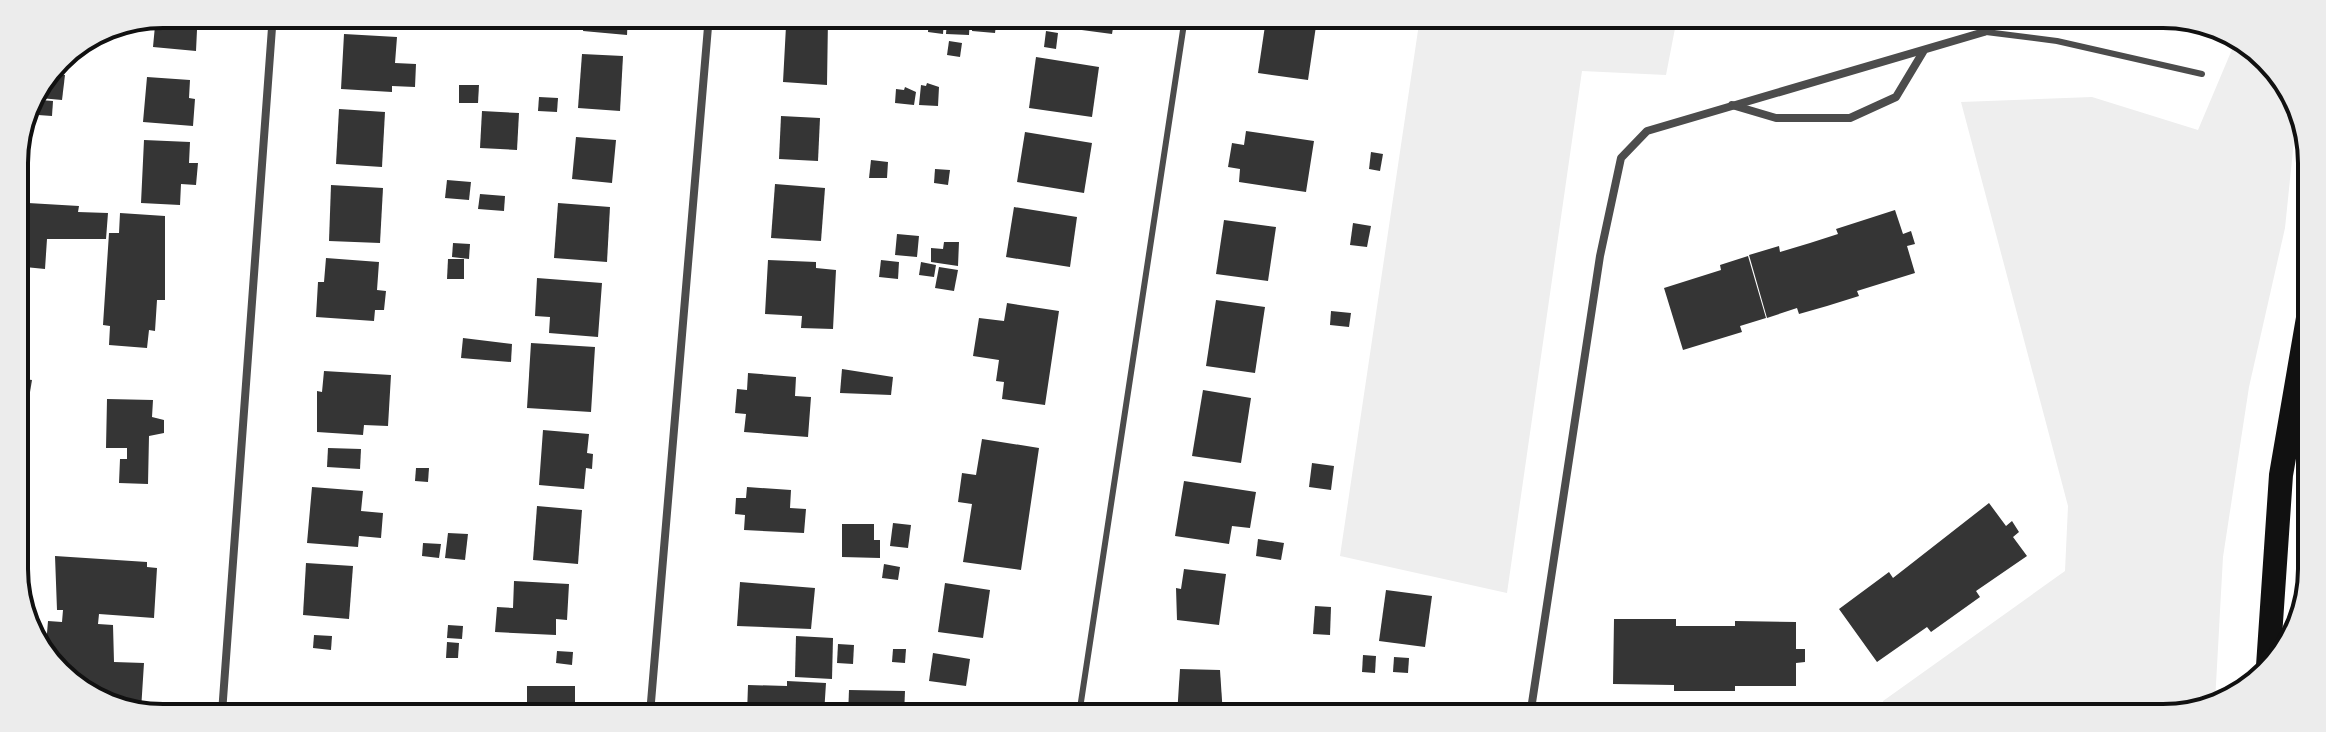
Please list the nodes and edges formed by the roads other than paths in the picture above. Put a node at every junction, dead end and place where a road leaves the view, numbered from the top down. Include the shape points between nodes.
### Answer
1 (272, 28) edge
2 (708, 28) edge
3 (1183, 28) edge
4 (1991, 28) edge
5 (1984, 32) junction
6 (1923, 51) junction
7 (2202, 74) dead end
8 (1732, 105) junction
9 (2298, 376) edge
10 (2269, 652) edge
11 (223, 704) edge
12 (651, 704) edge
13 (1081, 704) edge
14 (1532, 704) edge

1 - 11 street
2 - 12 street
3 - 13 lane
4 - 5 street
5 - 6 street
5 - 7 lane via 2057,41
6 - 8 street
6 - 8 street via 1896,97 1850,118 1776,118
8 - 14 street via 1647,131 1621,158 1600,256
9 - 10 highway via 2281,475

